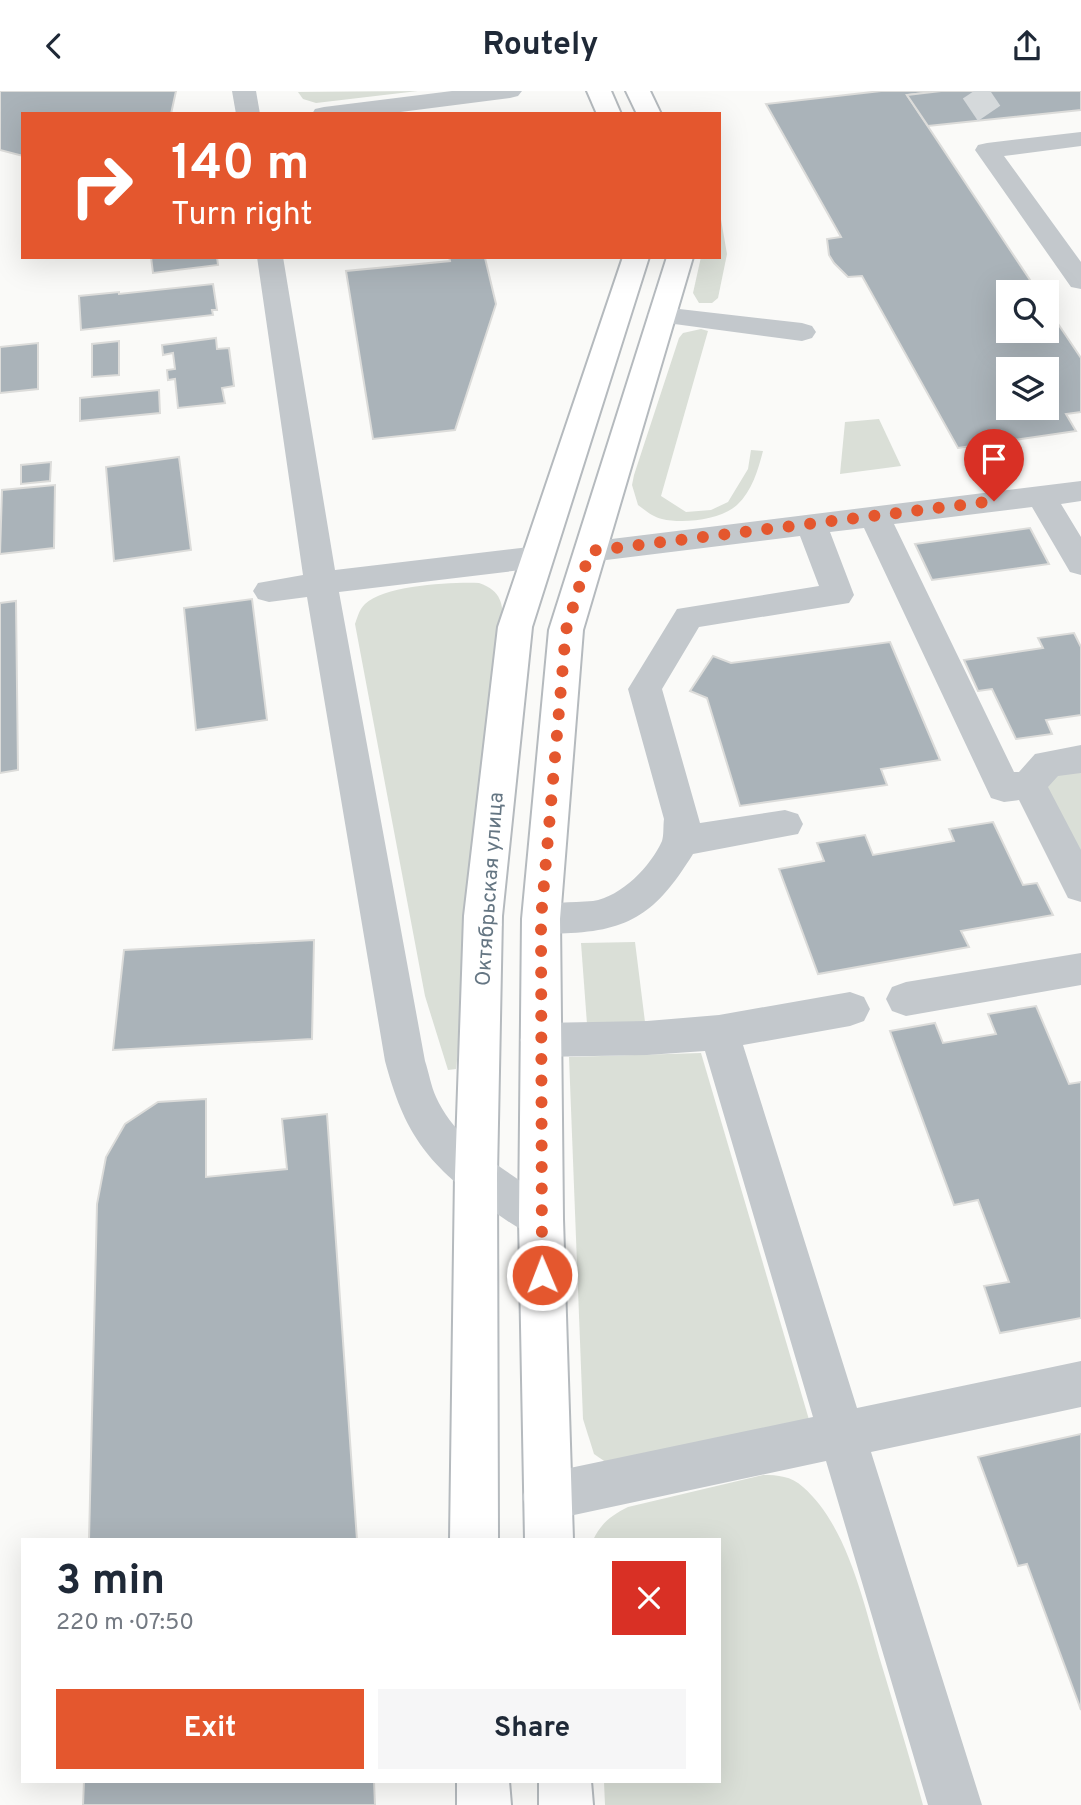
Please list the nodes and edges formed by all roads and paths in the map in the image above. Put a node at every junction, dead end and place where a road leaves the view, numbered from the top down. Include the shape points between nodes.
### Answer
1 (244, 91) edge
2 (600, 91) edge
3 (638, 91) edge
4 (503, 92) edge
5 (247, 112) edge
6 (340, 112) edge
7 (608, 112) edge
8 (648, 112) edge
9 (1081, 139) edge
10 (270, 259) edge
11 (635, 259) edge
12 (679, 259) edge
13 (1081, 281) edge
14 (662, 315) junction
15 (802, 332) dead end
16 (1081, 491) edge
17 (1041, 496) junction
18 (874, 516) junction
19 (811, 524) junction
20 (590, 551) junction
21 (538, 557) junction
22 (1081, 564) edge
23 (321, 584) junction
24 (268, 591) dead end
25 (1081, 759) edge
26 (1029, 784) junction
27 (785, 824) dead end
28 (681, 841) junction
29 (1081, 887) edge
30 (541, 919) junction
31 (1081, 969) edge
32 (906, 999) dead end
33 (850, 1009) dead end
34 (719, 1031) junction
35 (540, 1040) junction
36 (476, 1175) junction
37 (541, 1219) junction
38 (1081, 1384) edge
39 (842, 1433) junction
40 (548, 1518) edge
41 (474, 1538) edge
42 (483, 1783) edge
43 (565, 1783) edge
44 (484, 1805) edge
45 (566, 1805) edge
46 (955, 1805) edge

1 - 5 street
2 - 7 main road
3 - 8 main road
4 - 6 street
9 - 13 street via 1006,138 987,150
10 - 23 street
11 - 21 main road, Октябрьская улица
12 - 14 main road
14 - 15 street
14 - 20 main road
16 - 17 street
17 - 18 street
17 - 22 street
18 - 19 street
18 - 26 street via 1003,788
19 - 20 street
19 - 28 street via 838,595 689,617 645,689 682,819
20 - 30 main road via 566,630
21 - 23 street
21 - 36 main road, Октябрьская улица via 515,627 484,903
23 - 24 street
23 - 36 street via 405,1062 417,1103 438,1137
25 - 26 street via 1048,764
26 - 29 street
27 - 28 street
28 - 30 street via 660,877 631,902 600,916
30 - 35 main road
31 - 32 street
33 - 34 street
34 - 35 street
34 - 39 street
35 - 37 main road
36 - 37 street
36 - 41 main road, Октябрьская улица
37 - 40 main road
38 - 39 street
39 - 40 street
39 - 46 street
42 - 44 main road
43 - 45 main road

